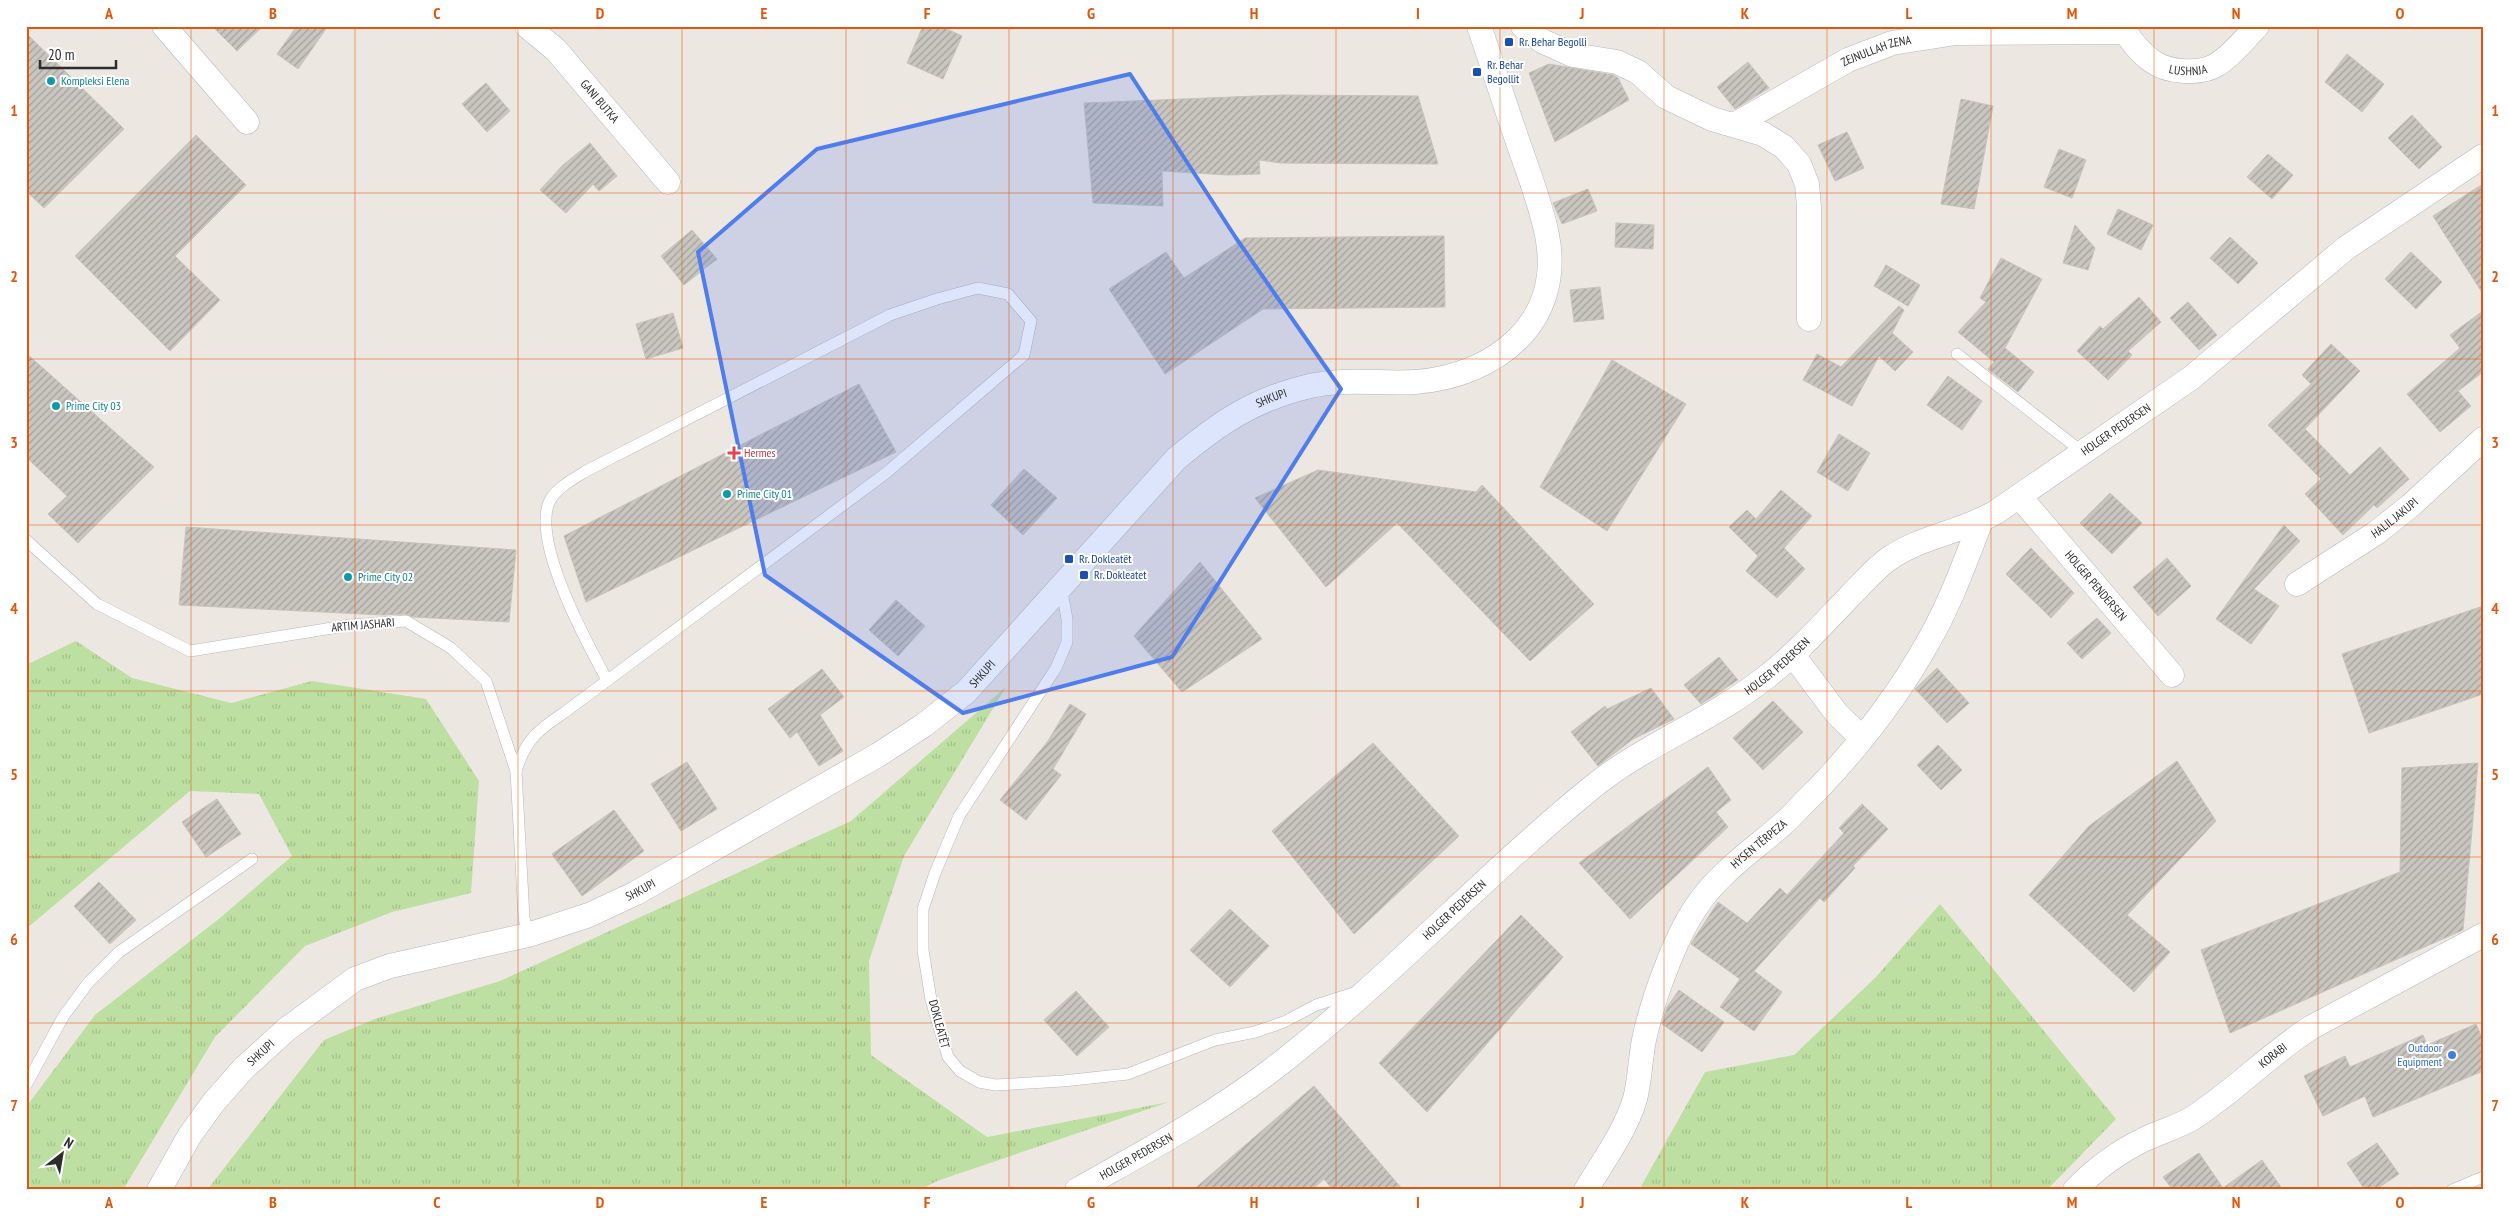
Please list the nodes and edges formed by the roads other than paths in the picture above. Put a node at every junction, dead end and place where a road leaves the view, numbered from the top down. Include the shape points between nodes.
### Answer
1 (164, 26) edge
2 (527, 26) edge
3 (1479, 26) edge
4 (1523, 26) edge
5 (2257, 26) edge
6 (2123, 29) edge
7 (247, 122) dead end
8 (1734, 125) junction
9 (2483, 156) edge
10 (668, 182) dead end
11 (1809, 319) dead end
12 (1957, 354) dead end
13 (2483, 439) edge
14 (2081, 451) junction
15 (2019, 496) junction
16 (1981, 522) junction
17 (26, 540) edge
18 (1061, 584) junction
19 (2296, 584) dead end
20 (1794, 654) junction
21 (2172, 675) dead end
22 (607, 680) junction
23 (1862, 738) junction
24 (516, 771) junction
25 (252, 860) dead end
26 (528, 935) junction
27 (2483, 936) edge
28 (1368, 988) junction
29 (26, 1086) edge
30 (2483, 1177) edge
31 (159, 1190) edge
32 (1076, 1190) edge
33 (1586, 1190) edge
34 (2074, 1190) edge
35 (2452, 1190) edge

1 - 7 street
2 - 10 street, GANI BUTKA via 556,50
3 - 18 street, SHKUPI via 1547,236 1550,267 1546,296 1533,322 1514,343 1486,363 1452,375 1416,382 1312,385 1274,395 1246,408 1212,428 1176,459
4 - 8 street via 1542,41 1573,55 1617,62 1638,72 1666,97 1712,119
5 - 6 street, LUSHNJA via 2216,65 2185,71 2153,62
6 - 8 street, ZEJNULLAH ZENA via 1956,33 1892,43 1848,60
8 - 11 street via 1763,134 1784,147 1799,164 1807,184
9 - 14 street, HOLGER PEDERSEN via 2346,248 2191,378
12 - 14 lane
13 - 19 street, HALIL JAKUPI via 2376,533
14 - 15 street, HOLGER PEDERSEN
15 - 16 street, HOLGER PEDERSEN
15 - 21 street, HOLGER PENDERSEN
16 - 20 street, HOLGER PEDERSEN via 1910,546 1888,559
16 - 23 street, HYSEN TËRPEZA via 1952,594 1928,642 1896,694
17 - 24 lane, ARTIM JASHARI via 98,604 190,651 351,625 406,621 451,648 486,681
18 - 26 street, SHKUPI via 966,692 916,730 636,893 589,915
18 - 28 lane, DOKLEATËT via 1067,642 1056,668 959,816 923,910 923,950 932,1000 948,1057 960,1071 979,1082 995,1085 1063,1082 1128,1074 1215,1040 1284,1022 1316,1004
20 - 23 street via 1837,714
20 - 28 street, HOLGER PEDERSEN via 1763,680 1593,786
22 - 22 lane via 573,616 546,538 548,504 563,486 588,470 890,315 978,288 1008,294 1031,321 1024,355 886,473
22 - 24 lane via 541,728 523,750
23 - 33 street, HYSEN TËRPEZA via 1786,821 1720,877 1696,907 1661,984 1644,1039 1635,1099 1625,1124
24 - 26 lane, ARTIM JASHARI via 524,918
25 - 29 lane via 120,952 94,977 63,1017
26 - 31 street, SHKUPI via 390,966 355,979 324,1000 271,1042 214,1102 190,1135
27 - 34 street, KORABI via 2312,1026 2286,1043 2214,1103 2189,1120 2119,1152
28 - 32 street, HOLGER PEDERSEN via 1315,1035 1236,1095 1159,1144
30 - 35 lane

